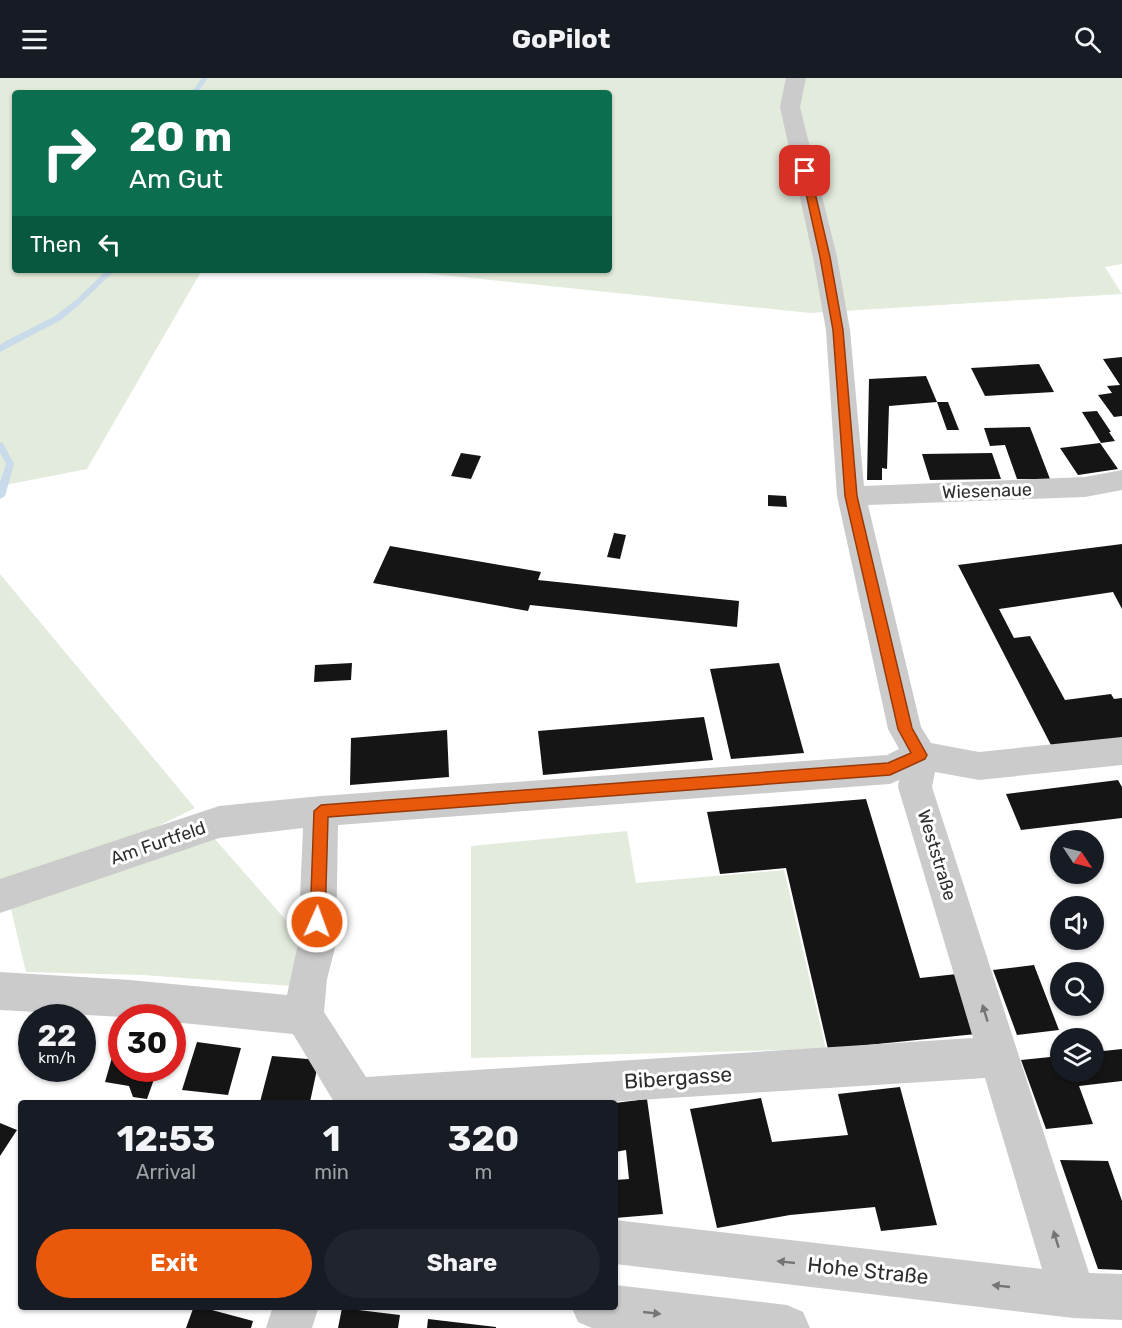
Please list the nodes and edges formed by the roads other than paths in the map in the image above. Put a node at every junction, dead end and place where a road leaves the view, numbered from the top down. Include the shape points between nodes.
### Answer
1 (796, 78) edge
2 (1122, 480) edge
3 (851, 496) junction
4 (1122, 751) edge
5 (920, 755) junction
6 (321, 811) junction
7 (0, 896) edge
8 (0, 991) edge
9 (304, 1016) junction
10 (999, 1057) junction
11 (356, 1100) edge
12 (618, 1242) edge
13 (1073, 1295) junction
14 (1122, 1297) edge
15 (618, 1309) edge
16 (295, 1310) edge
17 (289, 1328) edge
18 (787, 1328) edge

1 - 3 street via 790,107 838,330
2 - 3 street, Wiesenaue via 1085,487
3 - 5 street via 905,729
4 - 5 street via 979,766
5 - 6 street, Am Furtfeld via 890,769
10 -> 5 street, Weststraße via 915,787
6 - 7 street, Am Furtfeld via 219,822
6 - 9 street via 317,944
8 - 9 street
9 - 11 street
10 - 11 street, Bibergasse
13 -> 10 street, Weststraße
13 -> 12 street, Hohe Straße
13 - 14 street, Hohe Straße
15 -> 18 street
16 - 17 street

